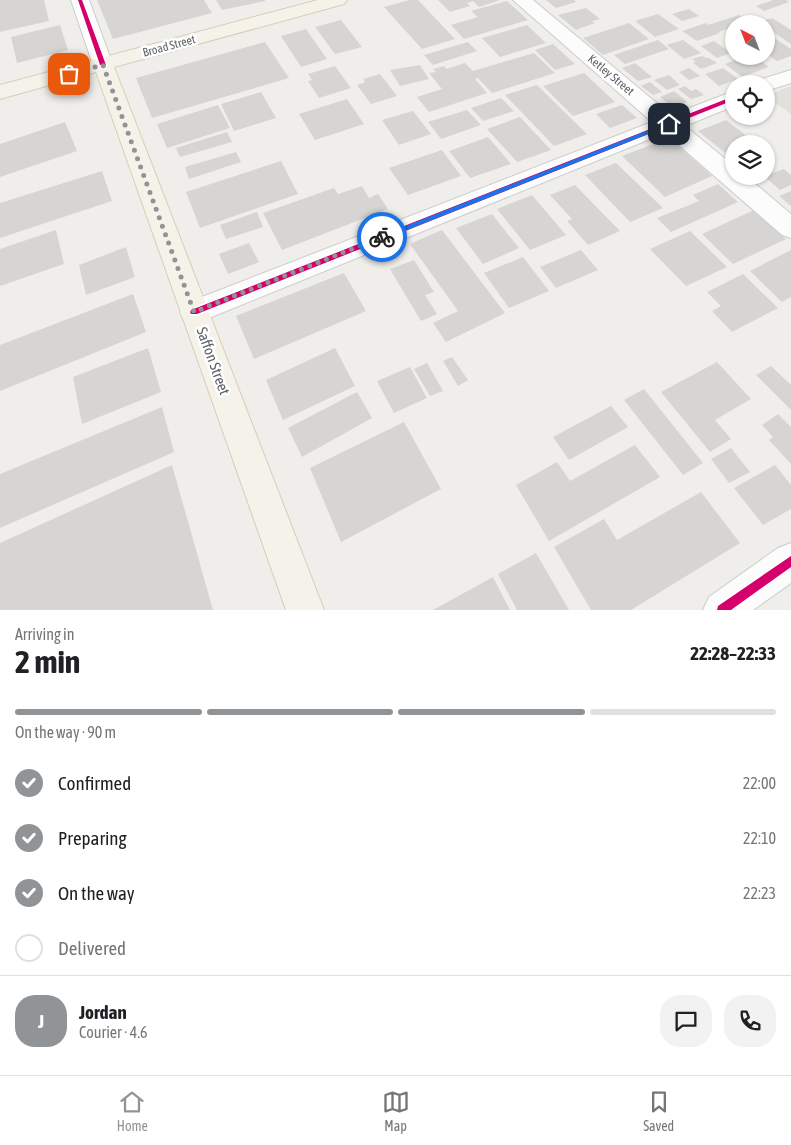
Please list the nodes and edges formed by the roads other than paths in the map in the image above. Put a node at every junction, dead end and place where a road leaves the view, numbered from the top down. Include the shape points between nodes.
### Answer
1 (80, 0) edge
2 (338, 0) edge
3 (522, 0) edge
4 (103, 65) junction
5 (791, 76) edge
6 (775, 82) edge
7 (0, 92) edge
8 (725, 102) edge
9 (669, 124) junction
10 (791, 228) edge
11 (194, 312) junction
12 (791, 561) edge
13 (305, 610) edge
14 (722, 610) edge

1 - 4 street, Saffon Street
2 - 4 main road, Broad Street
3 - 9 street, Ketley Street
4 - 7 main road, Broad Street
4 - 11 main road, Saffon Street
5 - 6 street
8 - 9 street
9 - 10 street, Ketley Street
9 - 11 street
11 - 13 main road, Saffon Street
12 - 14 street

